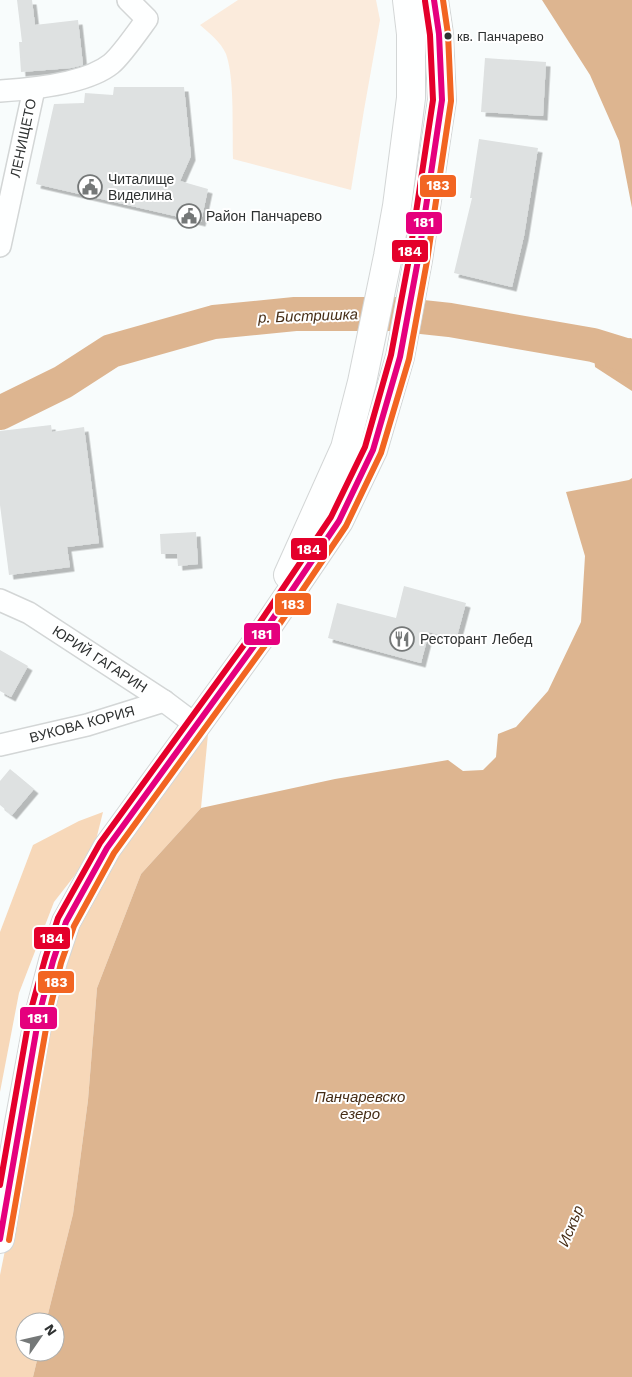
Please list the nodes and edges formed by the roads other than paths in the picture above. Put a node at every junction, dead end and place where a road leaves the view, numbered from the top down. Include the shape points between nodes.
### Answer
1 (128, 0) edge
2 (406, 0) edge
3 (434, 0) edge
4 (34, 89) junction
5 (0, 91) edge
6 (0, 246) edge
7 (0, 600) edge
8 (259, 639) junction
9 (164, 701) junction
10 (196, 725) junction
11 (0, 745) edge
12 (0, 1239) edge

1 - 4 street via 147,19 112,64 88,76
2 - 8 main road via 411,98 397,206 362,382 345,448
3 - 8 main road via 442,100 400,357 373,450 340,521
4 - 5 street
4 - 6 street, ЛЕНИЩЕТО
7 - 9 street, ЮРИЙ ГАГАРИН via 28,613
8 - 10 main road
9 - 10 street, ЮРИЙ ГАГАРИН
9 - 11 street, ВУКОВА КОРИЯ via 87,725
10 - 12 main road via 107,848 66,922 39,1016

